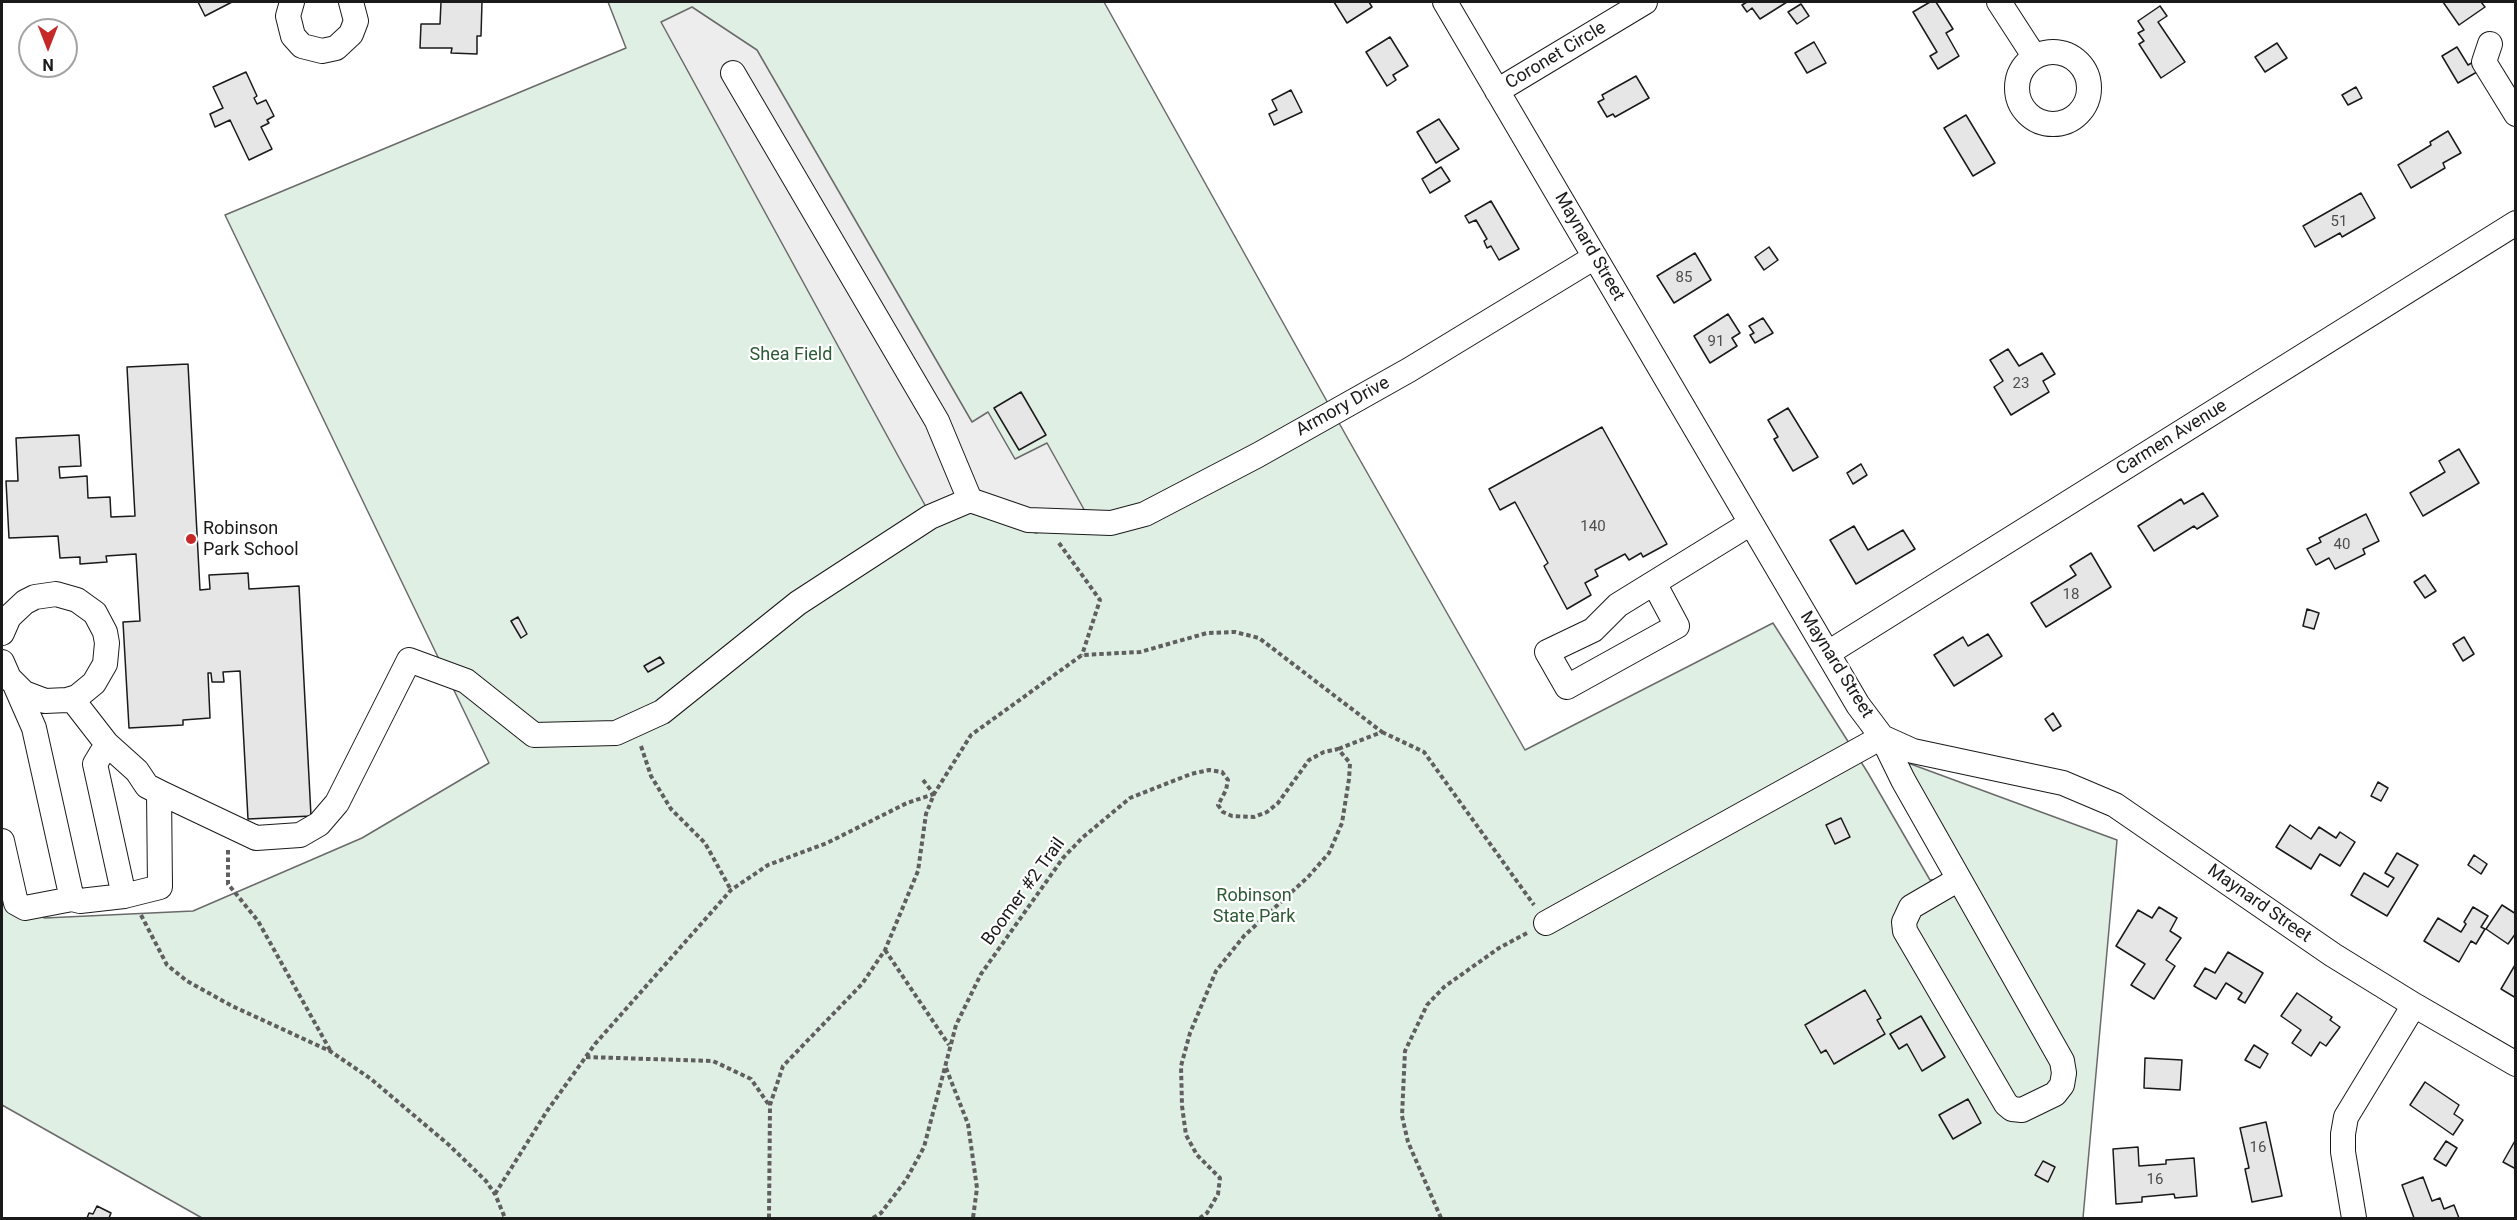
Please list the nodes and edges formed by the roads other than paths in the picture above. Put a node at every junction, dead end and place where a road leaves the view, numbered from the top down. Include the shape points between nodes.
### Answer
1 (292, 2) edge
2 (351, 2) edge
3 (1444, 2) edge
4 (1645, 2) edge
5 (1999, 2) edge
6 (2490, 44) dead end
7 (2034, 56) dead end
8 (733, 73) dead end
9 (1497, 91) junction
10 (2516, 114) edge
11 (2516, 223) edge
12 (1595, 257) junction
13 (970, 500) junction
14 (1751, 524) junction
15 (1654, 583) junction
16 (2, 633) edge
17 (1828, 653) junction
18 (6, 672) edge
19 (72, 699) junction
20 (1882, 737) junction
21 (107, 744) junction
22 (159, 792) junction
23 (2, 841) edge
24 (1959, 879) junction
25 (124, 896) junction
26 (72, 898) junction
27 (1546, 923) road end
28 (2414, 1005) junction
29 (2516, 1064) edge
30 (2354, 1218) edge

1 - 2 street via 288,23 293,36 303,46 322,51 336,48 351,34 356,21
3 - 9 street, Maynard Street
4 - 9 street, Coronet Circle
5 - 7 street
6 - 10 street via 2484,62
8 - 13 street via 936,421
9 - 12 street, Maynard Street
11 - 17 street, Carmen Avenue
12 - 13 street, Armory Drive via 1409,370 1145,514 1111,524 1028,520
12 - 14 street, Maynard Street
13 - 22 street via 930,517 798,603 662,712 616,733 534,735 466,681 409,660 337,803 319,824 300,835 256,838
14 - 15 street
14 - 17 street, Maynard Street
15 - 15 street via 1618,605 1593,630 1547,652 1567,687 1677,626
16 - 19 street via 16,609 35,597 56,594 87,605 105,632 107,654 94,683
17 - 20 street, Maynard Street via 1864,715
18 - 19 street via 34,698
18 - 26 street via 34,728
19 - 21 street
20 - 24 street
20 - 27 street
20 - 28 street, Maynard Street via 1913,751 2063,783 2115,805 2324,949
21 - 22 street via 138,771 147,786
21 - 25 street via 94,764
22 - 25 street via 159,887
23 - 26 street via 16,903 25,909
24 - 24 street via 2062,1061 2062,1085 2055,1094 2022,1110 2006,1104 1905,931 1904,922 1911,907
25 - 26 street via 80,901
28 - 29 street, Maynard Street
28 - 30 street via 2346,1117 2343,1152

